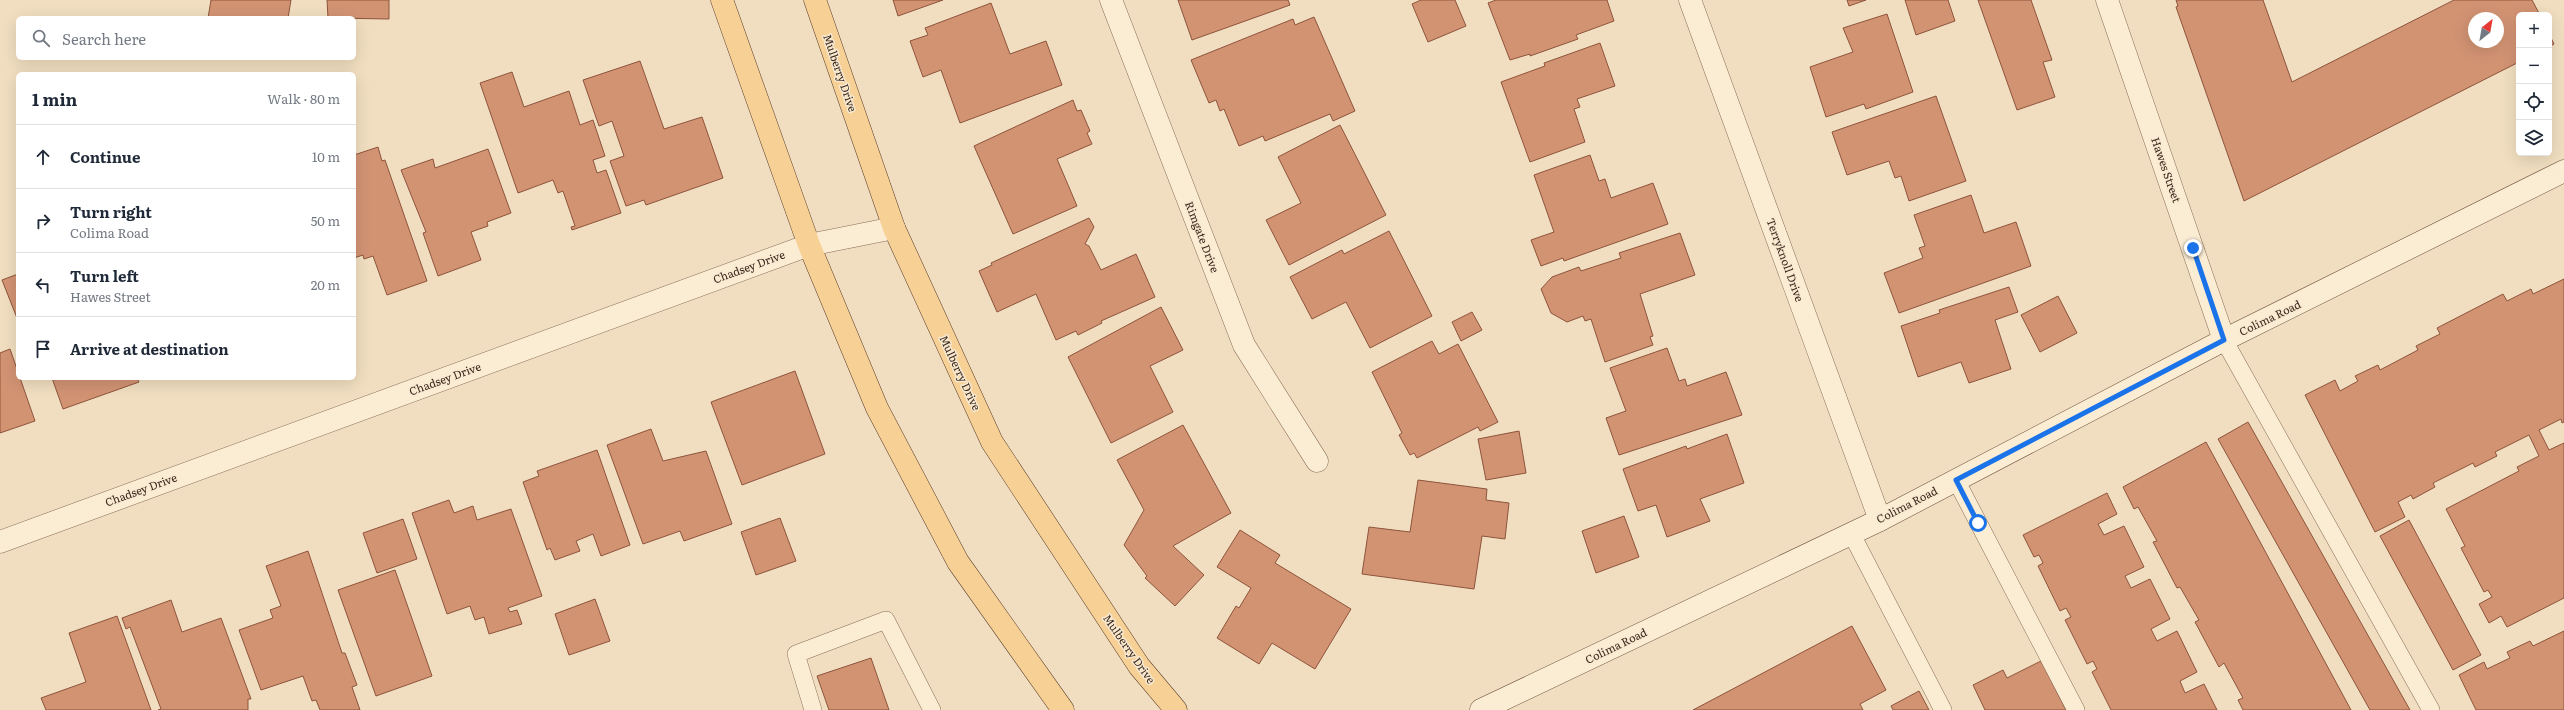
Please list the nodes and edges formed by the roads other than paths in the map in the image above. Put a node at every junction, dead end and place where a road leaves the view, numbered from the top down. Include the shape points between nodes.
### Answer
1 (722, 0) edge
2 (815, 0) edge
3 (1111, 0) edge
4 (1690, 0) edge
5 (2107, 0) edge
6 (2564, 171) edge
7 (894, 228) junction
8 (809, 245) junction
9 (2224, 340) junction
10 (1318, 461) dead end
11 (1956, 480) junction
12 (1880, 520) junction
13 (1851, 533) junction
14 (0, 542) edge
15 (813, 710) edge
16 (932, 710) edge
17 (1063, 710) edge
18 (1176, 710) edge
19 (1481, 710) edge
20 (1943, 710) edge
21 (2076, 710) edge
22 (2431, 710) edge

1 - 8 main road
2 - 7 main road, Mulberry Drive
3 - 10 street, Rimgate Drive via 1244,345
4 - 12 street, Terryknoll Drive
5 - 9 street, Hawes Street
6 - 9 street, Colima Road
7 - 8 street, Chadsey Drive
7 - 18 main road, Mulberry Drive via 992,442 1139,666
8 - 14 street, Chadsey Drive
8 - 17 main road via 878,408 958,562
9 - 11 street, Colima Road
9 - 22 lane
11 - 12 street, Colima Road
11 - 21 lane
12 - 13 street, Colima Road
13 - 19 street, Colima Road
13 - 20 lane
15 - 16 lane via 796,654 886,620

